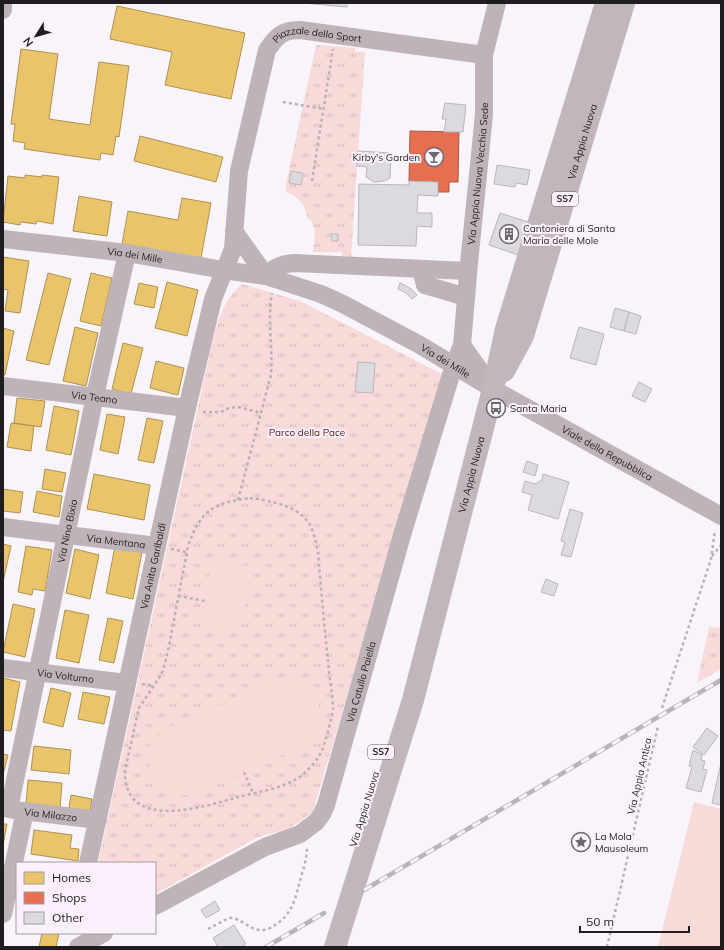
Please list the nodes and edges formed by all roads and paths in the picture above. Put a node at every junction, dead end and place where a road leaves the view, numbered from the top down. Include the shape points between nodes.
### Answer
1 (3, 3) edge
2 (497, 3) edge
3 (606, 3) edge
4 (624, 3) edge
5 (3, 10) edge
6 (335, 35) junction
7 (484, 55) junction
8 (283, 102) dead end
9 (324, 109) junction
10 (312, 181) dead end
11 (234, 231) junction
12 (3, 240) edge
13 (127, 253) junction
14 (421, 268) junction
15 (223, 270) junction
16 (468, 271) junction
17 (270, 278) junction
18 (466, 297) junction
19 (462, 346) junction
20 (454, 365) junction
21 (3, 386) edge
22 (493, 389) junction
23 (95, 396) junction
24 (195, 410) junction
25 (261, 413) junction
26 (238, 500) junction
27 (719, 515) edge
28 (3, 527) edge
29 (66, 535) junction
30 (721, 545) edge
31 (157, 546) junction
32 (711, 559) junction
33 (449, 560) junction
34 (178, 596) junction
35 (205, 601) dead end
36 (3, 668) edge
37 (37, 672) junction
38 (127, 683) junction
39 (662, 708) dead end
40 (658, 726) dead end
41 (244, 772) dead end
42 (253, 793) junction
43 (12, 810) edge
44 (98, 820) junction
45 (308, 829) junction
46 (88, 862) edge
47 (156, 905) edge
48 (3, 914) edge
49 (208, 929) dead end
50 (75, 934) edge
51 (102, 934) edge
52 (73, 947) edge
53 (78, 947) edge
54 (322, 947) edge
55 (335, 947) edge
56 (607, 947) edge

1 - 5 street
2 - 7 street, Via Appia Nuova Vecchia Sede
3 - 22 main road, Via Appia Nuova / SS7 via 506,329
4 - 22 main road, Via Appia Nuova / SS7 via 523,336
6 - 7 street, Piazzale dello Sport
6 - 9 path
6 - 11 street, Piazzale dello Sport via 288,30 272,42 267,50 239,171
7 - 16 street, Via Appia Nuova Vecchia Sede via 484,114
8 - 9 path
9 - 10 path
11 - 15 street, Piazzale dello Sport via 233,249
11 - 17 street
12 - 13 street, Via dei Mille
13 - 15 street, Via dei Mille
13 - 23 street, Via Nino Bixio
14 - 16 street
14 - 17 street via 294,263 274,268
14 - 18 street via 425,285
15 - 17 street, Via dei Mille
15 - 24 street, Via Anita Garibaldi via 213,299
16 - 18 street, Via Appia Nuova Vecchia Sede
17 - 20 street, Via dei Mille via 321,294 343,304
17 - 25 path via 271,375
18 - 19 street, Via Appia Nuova Vecchia Sede
19 - 20 street, Via Appia Nuova Vecchia Sede
19 - 22 street
20 - 22 street, Via dei Mille
20 - 45 street, Via Catullo Paiella via 402,535 326,805 322,814
21 - 23 street, Via Teano
22 - 27 street, Viale della Repubblica
22 - 33 main road, Via Appia Nuova / SS7
23 - 24 street, Via Teano
23 - 29 street, Via Nino Bixio
24 - 25 path via 221,412 238,407
24 - 31 street, Via Anita Garibaldi
25 - 26 path
26 - 34 path via 223,503 209,510 193,531
26 - 42 path via 250,498 281,504 302,515 311,526 318,552 333,710 323,748 308,770 298,778
27 - 32 path
28 - 29 street, Via Mentana
29 - 31 street, Via Mentana
29 - 37 street, Via Nino Bixio
30 - 32 path
31 - 38 street, Via Anita Garibaldi
32 - 39 path
33 - 54 main road, Via Appia Nuova / SS7 via 399,696
33 - 55 main road, Via Appia Nuova / SS7 via 413,700
34 - 35 path
34 - 42 path via 161,675 139,708 125,770 129,793 135,801 145,807 158,811 178,811
36 - 37 street, Via Volturno
37 - 38 street, Via Volturno
37 - 43 street, Via Nino Bixio
38 - 44 street, Via Anita Garibaldi
40 - 56 path, Via Appia Antica
41 - 42 path
43 - 44 street, Via Milazzo
43 - 48 street, Via Nino Bixio
44 - 46 street, Via Anita Garibaldi
45 - 47 street, Via Catullo Paiella via 265,847
45 - 49 path via 307,856 295,900 284,919 264,930 249,927 233,918
50 - 52 street
51 - 53 street

